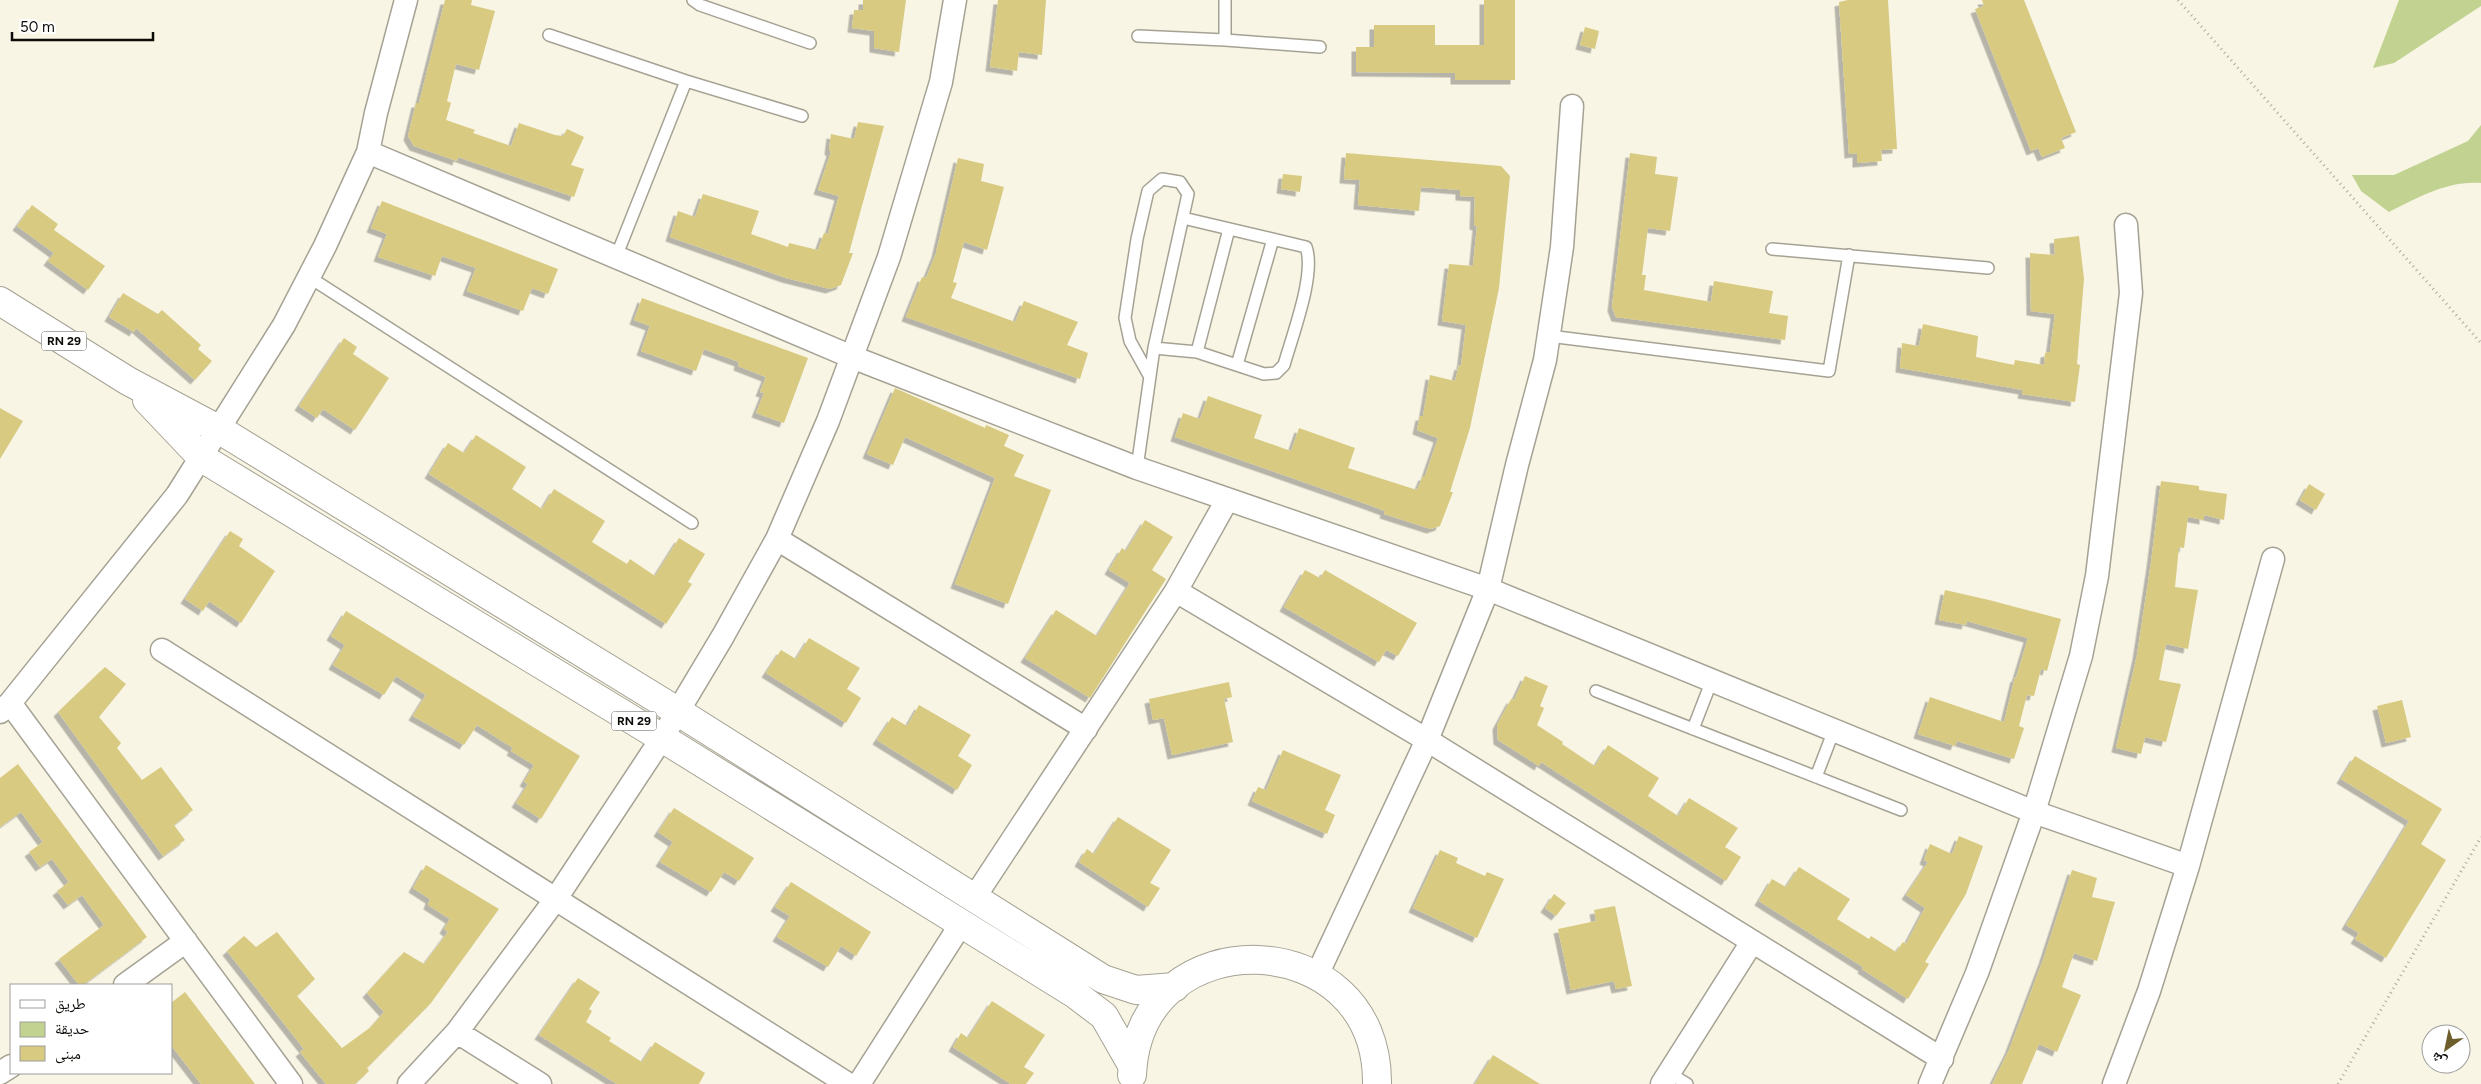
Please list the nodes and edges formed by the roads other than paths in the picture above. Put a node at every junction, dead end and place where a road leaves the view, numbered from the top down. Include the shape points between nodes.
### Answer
1 (406, 0) edge
2 (693, 0) edge
3 (955, 0) edge
4 (1225, 0) edge
5 (550, 35) dead end
6 (1138, 36) dead end
7 (1225, 40) junction
8 (810, 43) dead end
9 (1320, 47) dead end
10 (686, 81) junction
11 (1572, 106) dead end
12 (802, 116) dead end
13 (368, 152) junction
14 (1183, 218) junction
15 (2126, 225) dead end
16 (1229, 229) junction
17 (1273, 239) junction
18 (1772, 249) dead end
19 (1848, 255) junction
20 (616, 257) junction
21 (1988, 268) dead end
22 (309, 277) junction
23 (0, 301) edge
24 (1548, 336) junction
25 (1154, 348) junction
26 (1197, 352) junction
27 (852, 357) junction
28 (1238, 365) junction
29 (1150, 377) junction
30 (128, 381) junction
31 (220, 430) junction
32 (202, 458) junction
33 (1137, 468) junction
34 (1227, 500) junction
35 (692, 523) dead end
36 (777, 539) junction
37 (2274, 559) dead end
38 (1488, 589) junction
39 (1176, 591) junction
40 (162, 650) dead end
41 (1712, 680) junction
42 (1596, 691) dead end
43 (5, 707) edge
44 (677, 711) junction
45 (1086, 729) junction
46 (1693, 729) junction
47 (1834, 730) junction
48 (662, 738) junction
49 (1427, 740) junction
50 (1816, 777) junction
51 (1900, 810) dead end
52 (2034, 812) junction
53 (2188, 866) junction
54 (974, 898) junction
55 (555, 900) junction
56 (961, 924) junction
57 (186, 941) junction
58 (1752, 942) junction
59 (1317, 976) junction
60 (126, 984) edge
61 (1174, 987) junction
62 (457, 1032) junction
63 (1942, 1059) junction
64 (1132, 1075) edge
65 (1672, 1080) edge
66 (291, 1084) edge
67 (408, 1084) edge
68 (540, 1084) edge
69 (848, 1084) edge
70 (859, 1084) edge
71 (1377, 1084) edge
72 (1930, 1084) edge
73 (2114, 1084) edge

1 - 13 street
2 - 8 lane
3 - 27 street via 941,82 889,257
4 - 7 lane
5 - 10 lane
6 - 7 lane
7 - 9 lane
10 - 12 lane
10 - 20 lane
11 - 24 street via 1562,247
13 - 20 street
13 - 22 street
14 - 16 lane
14 - 25 lane
14 - 29 lane via 1188,194 1180,182 1162,179 1148,191 1125,318 1130,341
15 - 52 street via 2131,293 2097,576 2081,656
16 - 17 lane
16 - 26 lane
17 - 28 lane
17 - 28 lane via 1306,247 1309,256 1308,277 1284,366 1276,373 1264,374
18 - 19 lane
19 - 21 lane
19 - 24 lane via 1829,371
20 - 27 street
22 - 31 street via 284,325
22 - 35 lane
23 - 30 main road, RN 29
24 - 38 street via 1545,360
25 - 26 lane
25 - 29 lane
26 - 28 lane
27 - 33 street
27 - 36 street
29 - 33 lane
30 - 31 main road, RN 29
30 - 32 main road, RN 29
31 - 32 street
31 - 44 main road, RN 29
32 - 43 street via 151,530
32 - 48 main road, RN 29
33 - 34 street
34 - 38 street
34 - 39 street
36 - 44 street
36 - 45 street
37 - 53 street
38 - 41 street
38 - 49 street
39 - 45 street
39 - 49 street
40 - 55 street
41 - 46 lane
41 - 47 street
42 - 46 lane
43 - 57 street
44 - 48 street
44 - 54 main road, RN 29
45 - 54 street
46 - 50 lane
47 - 50 lane
47 - 52 street
48 - 55 street
48 - 56 main road, RN 29
49 - 58 street
49 - 59 street
50 - 51 lane
52 - 53 street
52 - 63 street via 1977,973
53 - 73 street via 2149,991
54 - 61 main road, RN 29 via 1103,979 1136,990
55 - 62 street
55 - 69 street
56 - 64 main road, RN 29 via 1075,994 1104,1016
56 - 70 street
57 - 60 street
57 - 66 street
58 - 63 street
58 - 65 street
59 - 61 main road via 1286,962 1252,958 1203,969
59 - 71 main road via 1344,997 1364,1025 1375,1058
61 - 64 main road via 1142,1030
62 - 67 street
62 - 68 street
63 - 72 street

